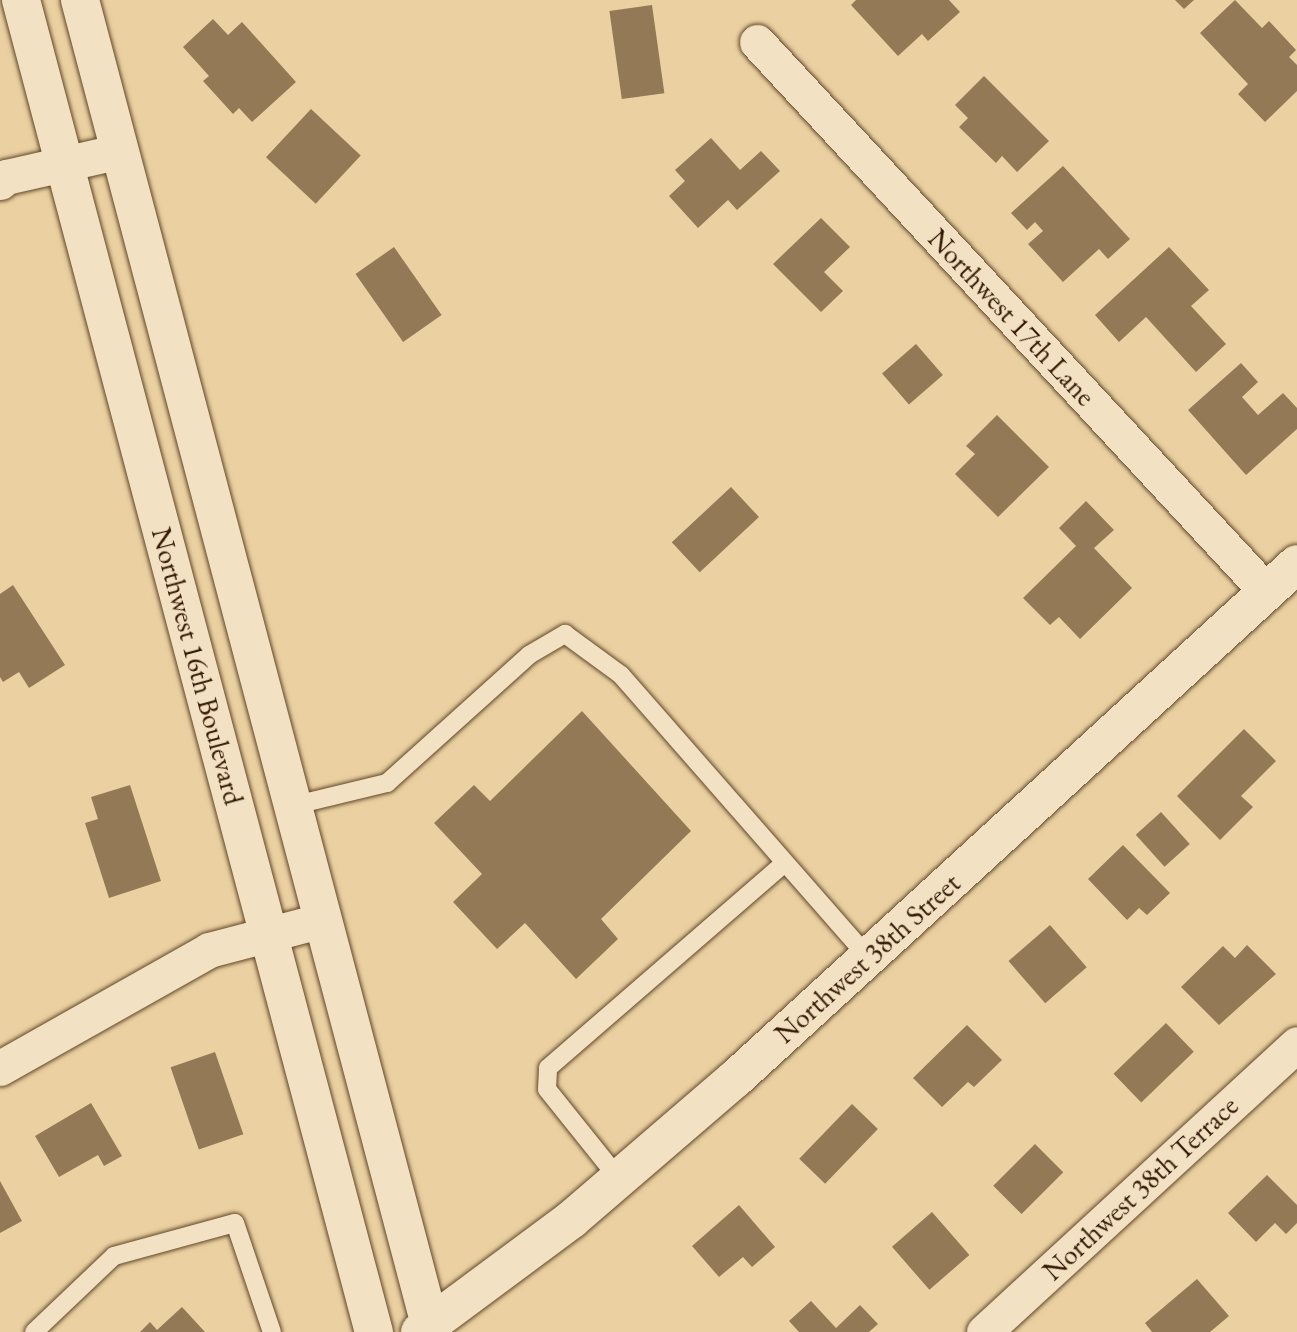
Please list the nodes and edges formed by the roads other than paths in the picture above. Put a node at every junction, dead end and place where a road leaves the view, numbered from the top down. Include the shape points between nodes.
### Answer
1 (21, 0) edge
2 (80, 0) edge
3 (757, 42) dead end
4 (120, 151) junction
5 (63, 166) junction
6 (0, 182) edge
7 (1297, 564) edge
8 (1267, 592) junction
9 (292, 806) junction
10 (785, 863) junction
11 (323, 920) junction
12 (268, 933) junction
13 (868, 957) junction
14 (1297, 1044) edge
15 (0, 1068) edge
16 (619, 1179) junction
17 (427, 1330) edge
18 (34, 1332) edge
19 (272, 1332) edge
20 (374, 1332) edge
21 (984, 1332) edge

1 - 5 main road, Northwest 16th Boulevard
2 - 4 main road, Northwest 16th Boulevard
3 - 8 street, Northwest 17th Lane
4 - 5 street
4 - 9 main road, Northwest 16th Boulevard
5 - 6 street
5 - 12 main road, Northwest 16th Boulevard
7 - 8 main road, Northwest 38th Street
8 - 13 main road, Northwest 38th Street
9 - 10 lane via 387,783 529,655 565,634 621,675
9 - 11 main road, Northwest 16th Boulevard
10 - 13 lane
10 - 16 lane via 548,1068 547,1089
11 - 12 street
11 - 17 main road, Northwest 16th Boulevard
12 - 15 street via 209,950
12 - 20 main road, Northwest 16th Boulevard
13 - 16 main road, Northwest 38th Street
14 - 21 street, Northwest 38th Terrace
16 - 17 main road, Northwest 38th Street
18 - 19 lane via 114,1256 235,1223

